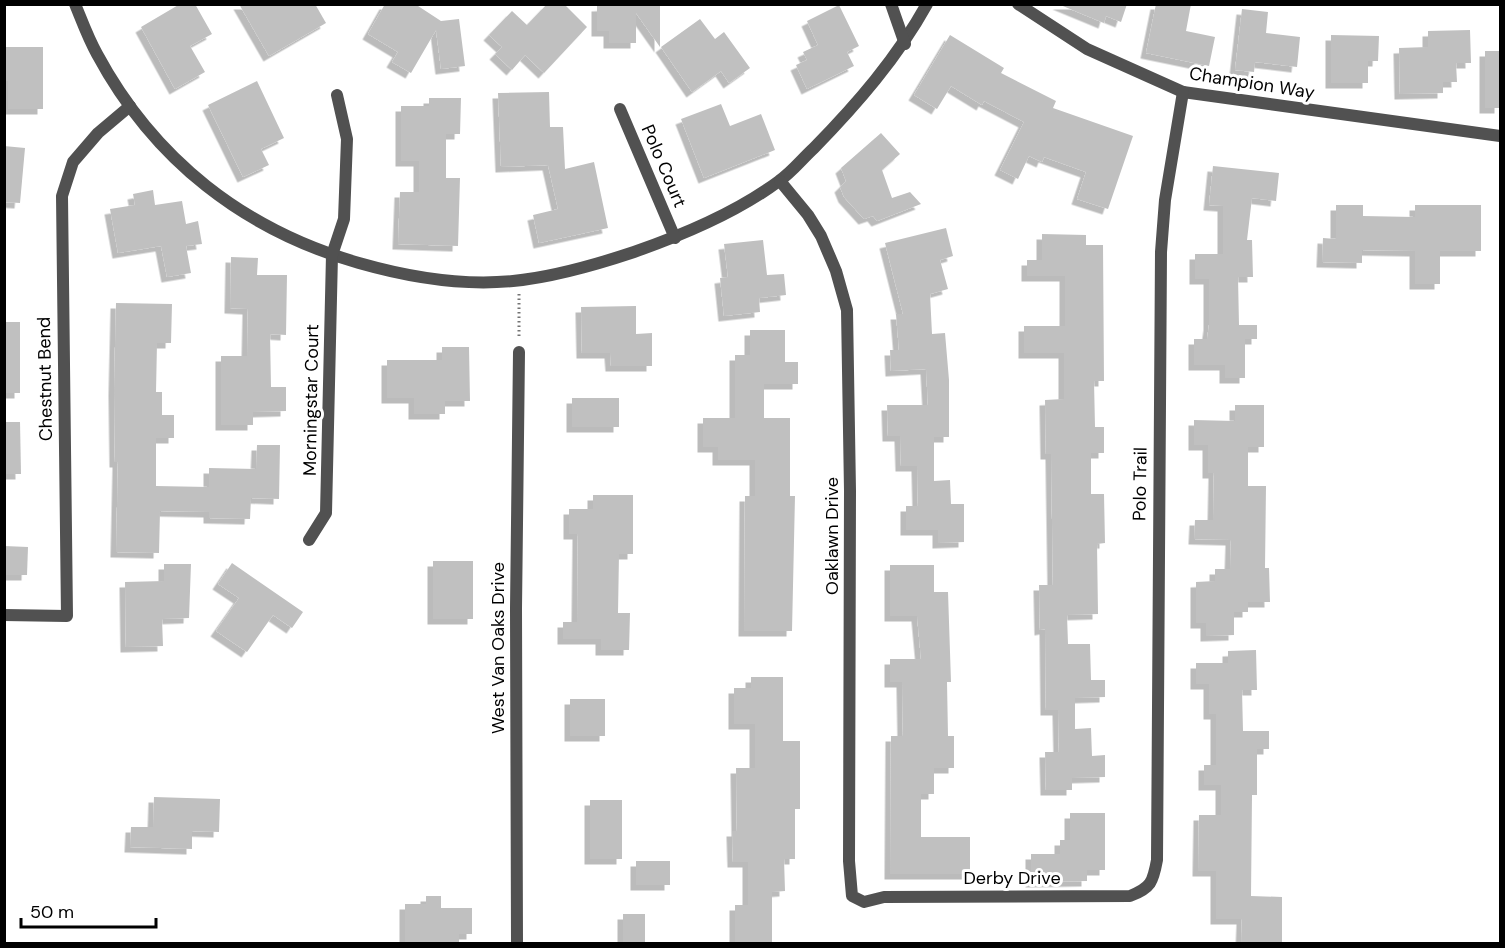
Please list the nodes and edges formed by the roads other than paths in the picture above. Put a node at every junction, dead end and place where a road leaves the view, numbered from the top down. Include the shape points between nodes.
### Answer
1 (75, 4) edge
2 (891, 4) edge
3 (927, 4) edge
4 (1018, 4) edge
5 (905, 44) junction
6 (1183, 92) junction
7 (338, 95) dead end
8 (130, 106) junction
9 (620, 109) dead end
10 (1500, 136) edge
11 (780, 181) junction
12 (675, 238) junction
13 (332, 255) junction
14 (519, 352) road end
15 (309, 540) dead end
16 (4, 615) edge
17 (1154, 877) joint
18 (864, 902) joint
19 (517, 944) edge

1 - 8 street via 97,54
2 - 5 street
3 - 5 street
4 - 6 street, Champion Way via 1088,49
5 - 11 street via 844,117
6 - 10 street, Champion Way
6 - 17 street, Polo Trail via 1165,200 1161,252
7 - 13 street, Morningstar Court via 347,139 344,219
8 - 13 street via 170,154 218,197 268,228
8 - 16 street, Chestnut Bend via 98,133 73,162 62,196 67,616
9 - 12 street, Polo Court
11 - 12 street
11 - 18 street, Oaklawn Drive via 820,236 836,271 847,310 849,861 852,896
12 - 13 street via 595,265 518,280 447,281 392,273
13 - 15 street, Morningstar Court via 326,513
14 - 19 street, West Van Oaks Drive
17 - 18 street, Derby Drive via 1145,890 1130,896 884,897

